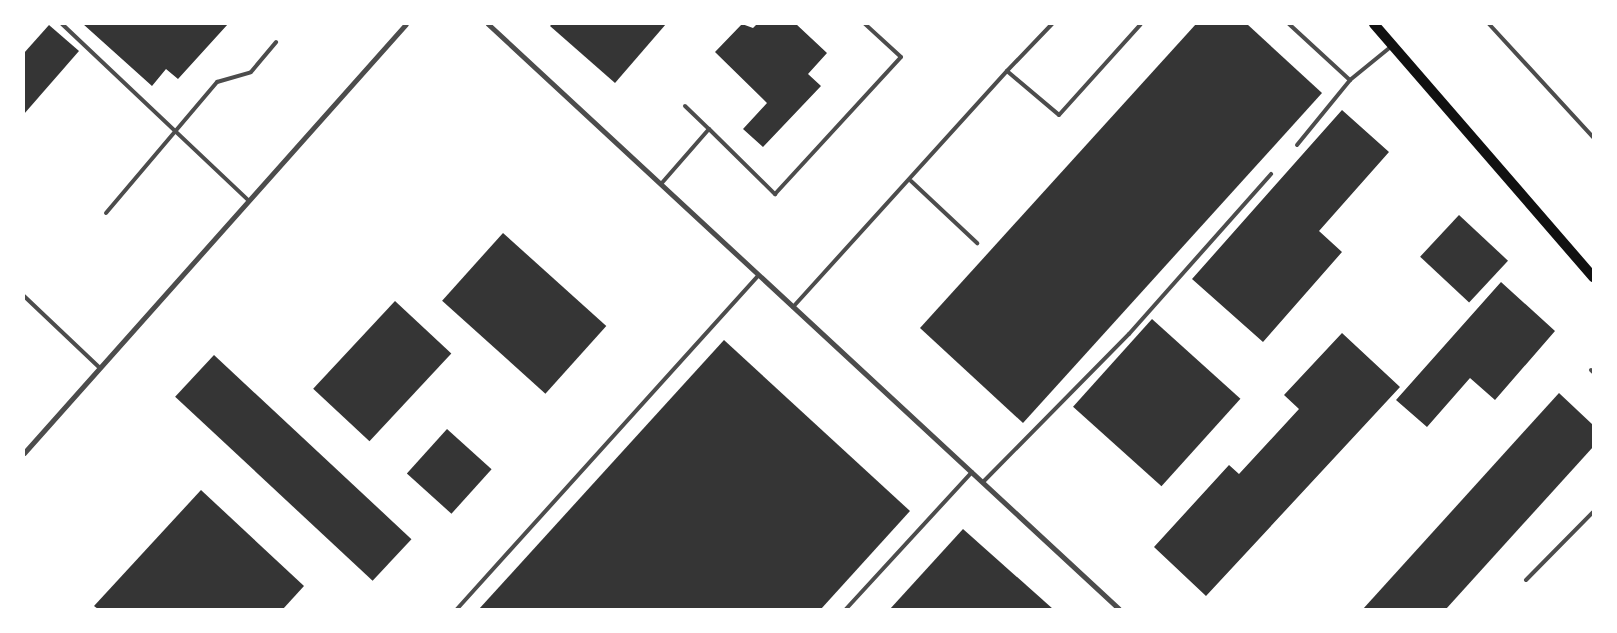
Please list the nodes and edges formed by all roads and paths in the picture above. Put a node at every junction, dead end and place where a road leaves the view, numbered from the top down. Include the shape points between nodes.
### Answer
1 (62, 24) edge
2 (406, 24) edge
3 (488, 24) edge
4 (865, 24) edge
5 (1052, 24) edge
6 (1141, 24) edge
7 (1289, 24) edge
8 (1374, 24) edge
9 (1488, 24) edge
10 (276, 42) dead end
11 (1393, 45) junction
12 (1007, 71) junction
13 (1350, 80) junction
14 (685, 106) dead end
15 (710, 129) junction
16 (176, 132) junction
17 (1593, 136) edge
18 (1297, 145) dead end
19 (1270, 174) dead end
20 (911, 181) junction
21 (661, 184) junction
22 (249, 201) junction
23 (106, 214) dead end
24 (977, 243) dead end
25 (759, 275) junction
26 (1593, 277) edge
27 (24, 296) edge
28 (793, 307) junction
29 (100, 368) junction
30 (24, 454) edge
31 (972, 472) junction
32 (983, 482) junction
33 (1593, 512) edge
34 (1526, 580) dead end
35 (457, 609) edge
36 (846, 609) edge
37 (1120, 609) edge

1 - 16 lane
2 - 22 street
3 - 21 street
4 - 15 lane via 901,57 775,194
5 - 12 lane
6 - 12 lane via 1059,115
7 - 13 lane
8 - 11 main road
9 - 17 lane
10 - 16 lane via 251,72 217,82
11 - 13 lane
11 - 26 main road
12 - 20 lane
13 - 18 lane
14 - 15 lane
15 - 21 lane
16 - 22 lane
16 - 23 lane
19 - 32 lane via 1129,334
20 - 24 lane
20 - 28 lane
21 - 25 street
22 - 29 street
25 - 28 street
25 - 35 lane
27 - 29 lane
28 - 31 street
29 - 30 street
31 - 32 street
31 - 36 lane
32 - 37 street
33 - 34 lane

